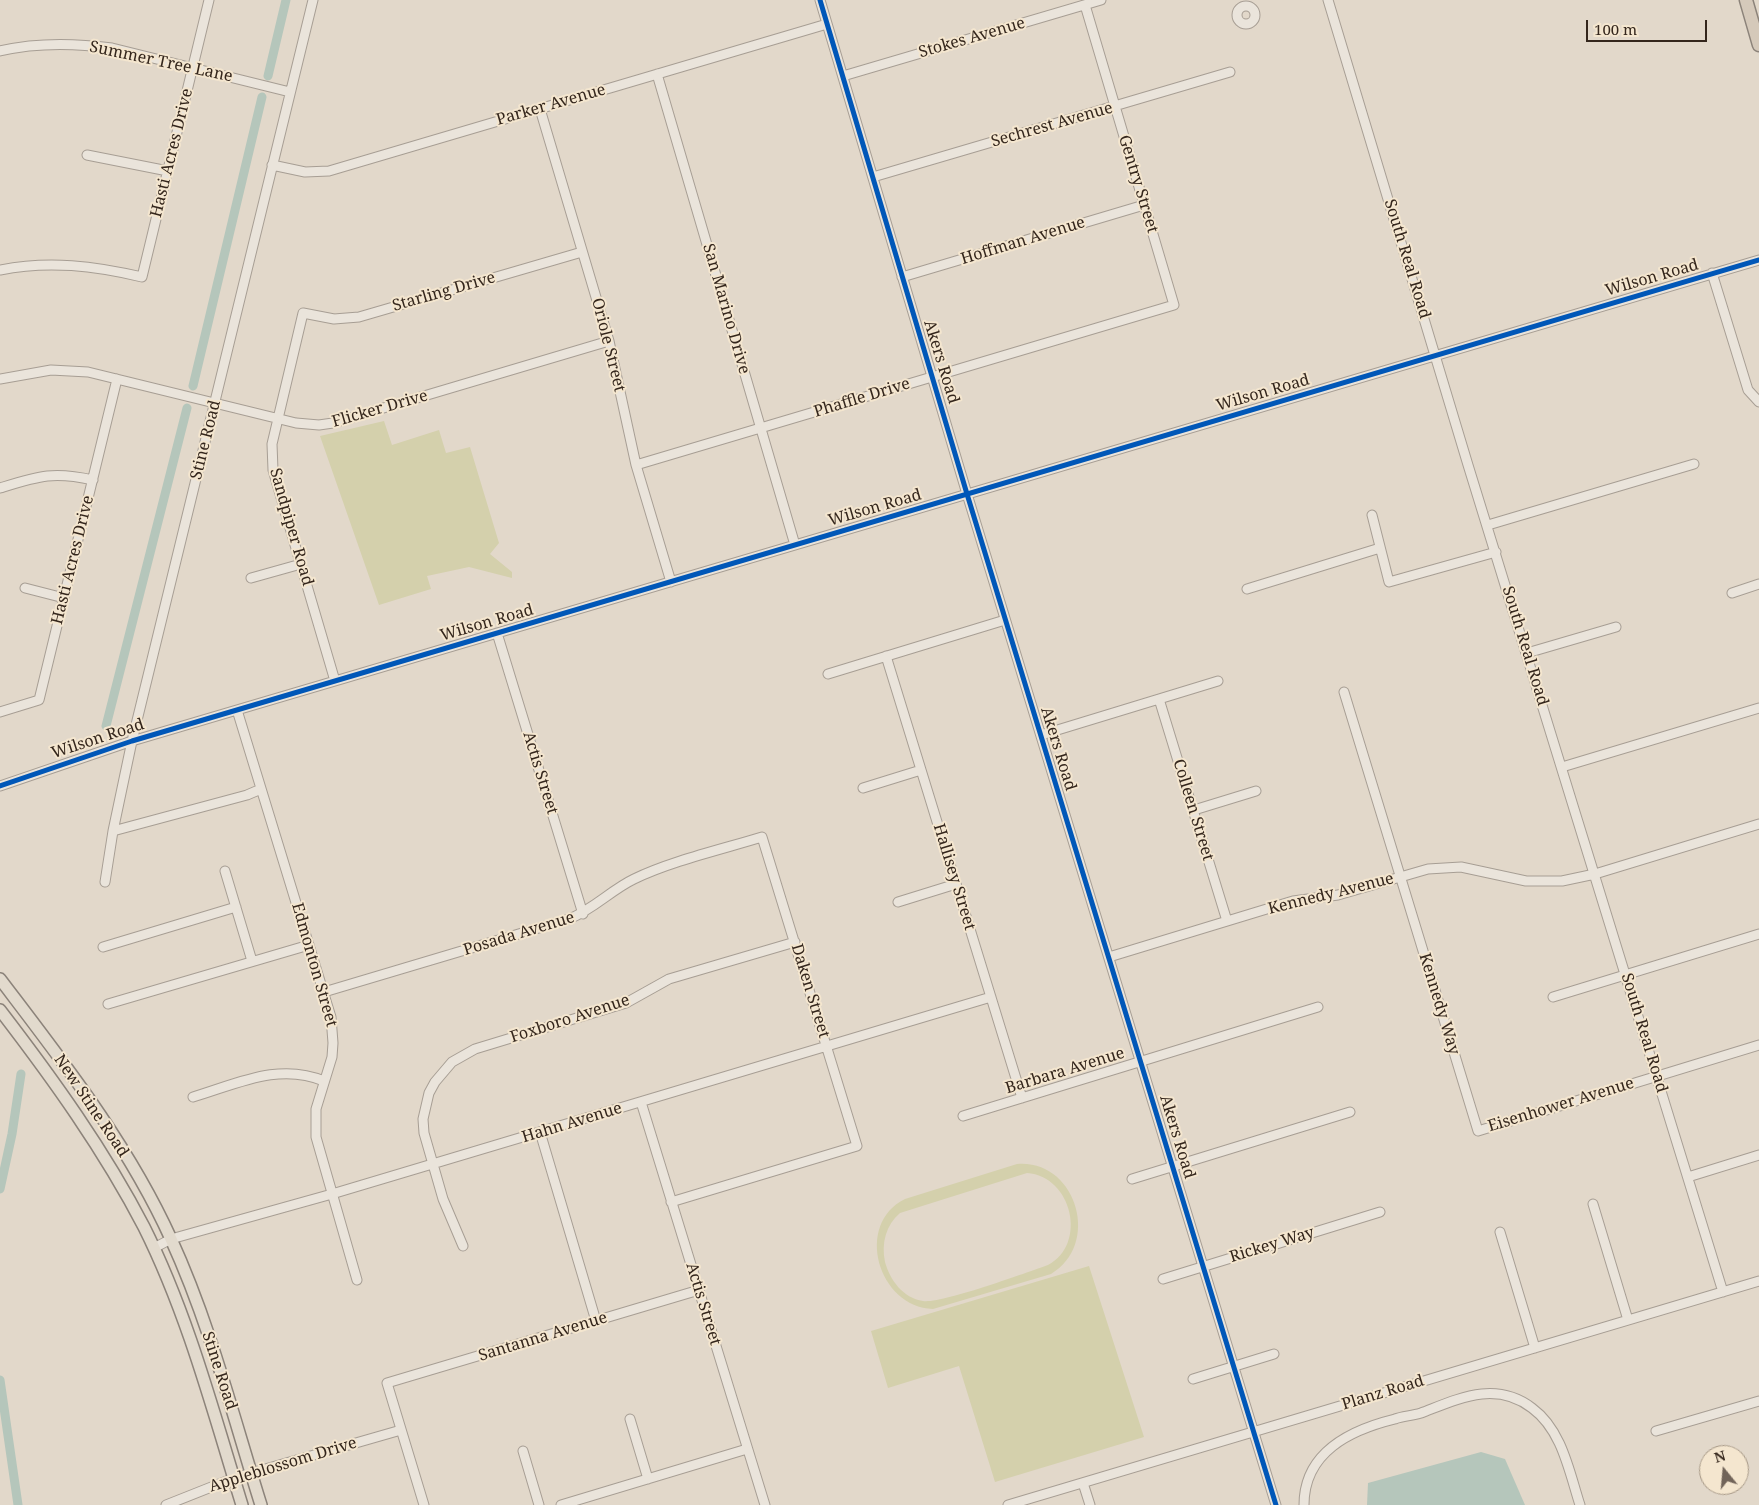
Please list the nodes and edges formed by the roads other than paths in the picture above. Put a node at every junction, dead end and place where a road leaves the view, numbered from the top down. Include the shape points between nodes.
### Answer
1 (210, 0) edge
2 (312, 0) edge
3 (820, 0) edge
4 (1100, 0) edge
5 (1328, 0) edge
6 (1746, 0) edge
7 (1085, 5) junction
8 (828, 24) junction
9 (1759, 45) edge
10 (0, 51) edge
11 (193, 68) junction
12 (1230, 72) dead end
13 (657, 74) junction
14 (843, 76) junction
15 (290, 92) junction
16 (1115, 106) junction
17 (540, 108) junction
18 (87, 155) dead end
19 (272, 164) junction
20 (168, 171) junction
21 (873, 178) junction
22 (1144, 206) junction
23 (582, 252) junction
24 (1759, 260) edge
25 (0, 270) edge
26 (1712, 273) junction
27 (902, 277) junction
28 (1174, 305) joint
29 (303, 313) joint
30 (609, 341) junction
31 (1436, 355) junction
32 (932, 377) junction
33 (0, 379) edge
34 (117, 379) junction
35 (1759, 402) edge
36 (215, 403) junction
37 (278, 418) junction
38 (760, 428) junction
39 (1694, 464) dead end
40 (636, 465) junction
41 (93, 480) junction
42 (0, 488) edge
43 (967, 494) junction
44 (1372, 515) dead end
45 (1488, 525) junction
46 (795, 545) junction
47 (1380, 548) junction
48 (1496, 552) junction
49 (301, 564) junction
50 (251, 578) dead end
51 (670, 582) junction
52 (1759, 584) edge
53 (26, 588) dead end
54 (1247, 589) dead end
55 (1732, 593) dead end
56 (64, 598) junction
57 (1005, 620) junction
58 (1616, 627) dead end
59 (497, 633) junction
60 (1528, 653) junction
61 (886, 656) junction
62 (828, 674) dead end
63 (336, 681) junction
64 (1218, 681) dead end
65 (1344, 692) dead end
66 (1159, 699) junction
67 (1759, 708) edge
68 (237, 710) junction
69 (0, 712) edge
70 (1040, 735) junction
71 (132, 741) junction
72 (1562, 767) junction
73 (922, 770) junction
74 (0, 786) edge
75 (863, 788) dead end
76 (261, 789) junction
77 (1256, 792) dead end
78 (1194, 810) junction
79 (1759, 824) edge
80 (113, 831) junction
81 (762, 837) joint
82 (225, 871) dead end
83 (1595, 874) junction
84 (1400, 877) junction
85 (104, 882) dead end
86 (956, 884) junction
87 (898, 902) dead end
88 (236, 907) junction
89 (583, 914) junction
90 (1227, 921) junction
91 (1759, 934) edge
92 (794, 942) junction
93 (309, 945) junction
94 (104, 947) dead end
95 (1109, 958) junction
96 (252, 961) junction
97 (1626, 975) junction
98 (0, 979) edge
99 (324, 992) junction
100 (991, 997) junction
101 (1553, 997) dead end
102 (108, 1004) dead end
103 (1318, 1007) dead end
104 (0, 1010) edge
105 (1759, 1045) edge
106 (827, 1046) junction
107 (1140, 1061) junction
108 (1657, 1076) junction
109 (324, 1081) junction
110 (193, 1097) dead end
111 (1022, 1098) junction
112 (641, 1102) junction
113 (1350, 1112) dead end
114 (963, 1116) dead end
115 (1478, 1131) joint
116 (540, 1132) junction
117 (1759, 1155) edge
118 (432, 1164) junction
119 (1172, 1166) junction
120 (1688, 1177) junction
121 (1132, 1179) dead end
122 (332, 1194) junction
123 (671, 1202) junction
124 (1593, 1204) dead end
125 (1380, 1212) dead end
126 (1500, 1232) dead end
127 (171, 1239) junction
128 (463, 1246) dead end
129 (154, 1248) junction
130 (1203, 1266) junction
131 (1163, 1279) dead end
132 (357, 1280) dead end
133 (1759, 1281) edge
134 (698, 1290) junction
135 (1723, 1292) junction
136 (1628, 1320) junction
137 (596, 1321) junction
138 (1535, 1348) junction
139 (1274, 1354) dead end
140 (1234, 1366) junction
141 (1193, 1378) dead end
142 (1759, 1401) edge
143 (630, 1419) dead end
144 (401, 1430) junction
145 (1656, 1431) dead end
146 (1254, 1432) junction
147 (748, 1449) junction
148 (523, 1451) dead end
149 (250, 1472) junction
150 (234, 1478) junction
151 (648, 1479) junction
152 (1083, 1483) junction
153 (1273, 1504) edge
154 (166, 1505) edge
155 (242, 1505) edge
156 (260, 1505) edge
157 (424, 1505) edge
158 (539, 1505) edge
159 (560, 1505) edge
160 (765, 1505) edge
161 (1008, 1505) edge
162 (1090, 1505) edge
163 (1304, 1505) edge
164 (1580, 1505) edge

1 - 11 street, Hasti Acres Drive
2 - 15 street, Stine Road
3 - 8 street, Akers Road
4 - 7 street, Stokes Avenue
5 - 31 street, South Real Road
6 - 9 highway
7 - 14 street, Stokes Avenue
7 - 16 street, Gentry Street
8 - 13 street, Parker Avenue
8 - 14 street, Akers Road
10 - 11 street, Summer Tree Lane via 44,44 89,45
11 - 15 street, Summer Tree Lane
11 - 20 street, Hasti Acres Drive
12 - 16 street, Sechrest Avenue
13 - 17 street, Parker Avenue
13 - 38 street, San Marino Drive
14 - 21 street, Akers Road
15 - 19 street, Stine Road
16 - 21 street, Sechrest Avenue
16 - 22 street, Gentry Street
17 - 19 street, Parker Avenue via 329,171 305,172
17 - 23 street, Oriole Street
18 - 20 street
19 - 36 street, Stine Road
20 - 25 street, Hasti Acres Drive via 142,277 106,268 57,264
21 - 27 street, Akers Road
22 - 27 street, Hoffman Avenue
22 - 28 street, Gentry Street
23 - 29 street, Starling Drive via 359,318 334,319
23 - 30 street, Oriole Street
24 - 26 street, Wilson Road
26 - 31 street, Wilson Road
26 - 35 street via 1748,390
27 - 32 street, Akers Road
28 - 32 street, Phaffle Drive
29 - 37 street, Sandpiper Road
30 - 37 street, Flicker Drive via 333,423 304,424
30 - 40 street, Oriole Street
31 - 43 street, Wilson Road
31 - 45 street, South Real Road
32 - 38 street, Phaffle Drive
32 - 43 street, Akers Road
33 - 34 street, Flicker Drive via 51,370 88,372
34 - 36 street, Flicker Drive
34 - 41 street, Hasti Acres Drive
36 - 37 street, Flicker Drive
36 - 71 street, Stine Road
37 - 49 street, Sandpiper Road via 272,444 273,470
38 - 40 street, Phaffle Drive
38 - 46 street, San Marino Drive
39 - 45 street
40 - 51 street, Oriole Street
41 - 42 street via 43,475
41 - 56 street, Hasti Acres Drive
43 - 46 street, Wilson Road
43 - 57 street, Akers Road
44 - 47 street
45 - 48 street, South Real Road
46 - 51 street, Wilson Road
47 - 48 street via 1389,582
47 - 54 street
48 - 60 street, South Real Road
49 - 50 street
49 - 63 street, Sandpiper Road
51 - 59 street, Wilson Road
52 - 55 street
53 - 56 street
56 - 69 street, Hasti Acres Drive via 39,700
57 - 61 street
57 - 70 street, Akers Road
58 - 60 street
59 - 63 street, Wilson Road
59 - 89 street, Actis Street
60 - 72 street, South Real Road
61 - 62 street
61 - 73 street, Hallisey Street
63 - 68 street, Wilson Road
64 - 66 street
65 - 84 street, Kennedy Way
66 - 70 street
66 - 78 street, Colleen Street
67 - 72 street
68 - 71 street, Wilson Road
68 - 76 street, Edmonton Street
70 - 95 street, Akers Road
71 - 74 street, Wilson Road
71 - 80 street, Stine Road
72 - 83 street, South Real Road
73 - 75 street
73 - 86 street, Hallisey Street
76 - 80 street
76 - 93 street, Edmonton Street
77 - 78 street
78 - 90 street, Colleen Street
79 - 83 street, Kennedy Avenue
80 - 85 street, Stine Road
81 - 89 street, Posada Avenue via 645,874 621,886
81 - 92 street, Daken Street
82 - 88 street
83 - 84 street, Kennedy Avenue via 1544,882 1508,878 1477,869 1444,867
83 - 97 street, South Real Road
84 - 90 street, Kennedy Avenue via 1338,895 1293,901
84 - 115 street, Kennedy Way
86 - 87 street
86 - 100 street, Hallisey Street
88 - 94 street
88 - 96 street
89 - 99 street, Posada Avenue
90 - 95 street, Kennedy Avenue
91 - 97 street
92 - 106 street, Daken Street
92 - 118 street, Foxboro Avenue via 669,979 612,1008 463,1055 443,1071 425,1106 424,1133
93 - 96 street
93 - 99 street, Edmonton Street
95 - 107 street, Akers Road
96 - 102 street
97 - 101 street
97 - 108 street, South Real Road
98 - 127 main road, New Stine Road via 102,1118
99 - 109 street, Edmonton Street via 331,1017 333,1043
100 - 106 street, Hahn Avenue
100 - 111 street, Hallisey Street
103 - 107 street, Barbara Avenue
104 - 129 main road, New Stine Road via 82,1122
105 - 108 street, Eisenhower Avenue
106 - 112 street, Hahn Avenue
106 - 123 street, Daken Street via 857,1146
107 - 111 street, Barbara Avenue
107 - 119 street, Akers Road
108 - 115 street, Eisenhower Avenue
108 - 120 street, South Real Road
109 - 110 street via 298,1073 275,1073
109 - 122 street, Edmonton Street via 316,1109 315,1130
111 - 114 street, Barbara Avenue
112 - 116 street, Hahn Avenue
112 - 123 street, Actis Street
113 - 119 street
116 - 118 street, Hahn Avenue
116 - 137 street
117 - 120 street
118 - 122 street, Hahn Avenue
118 - 128 street, Foxboro Avenue
119 - 121 street
119 - 130 street, Akers Road
120 - 135 street, South Real Road
122 - 127 street, Hahn Avenue
122 - 132 street, Edmonton Street
123 - 134 street, Actis Street
124 - 136 street
125 - 130 street, Rickey Way
126 - 138 street
127 - 129 street, Hahn Avenue
127 - 149 main road, Stine Road via 214,1353
129 - 150 main road, Stine Road via 197,1358
130 - 131 street, Rickey Way
130 - 140 street, Akers Road
133 - 135 street, Planz Road
134 - 137 street, Santanna Avenue
134 - 147 street, Actis Street
135 - 136 street, Planz Road
136 - 138 street, Planz Road
137 - 144 street, Santanna Avenue via 387,1383
138 - 146 street, Planz Road
139 - 140 street
140 - 141 street
140 - 146 street, Akers Road
142 - 145 street
143 - 151 street
144 - 149 street, Appleblossom Drive
144 - 157 street
146 - 152 street, Planz Road
146 - 153 street, Akers Road
147 - 151 street
147 - 160 street, Actis Street
148 - 158 street
149 - 150 street, Appleblossom Drive
149 - 156 main road, Stine Road
150 - 154 street, Appleblossom Drive
150 - 155 main road, Stine Road
151 - 159 street
152 - 161 street, Planz Road
152 - 162 street
163 - 164 street via 1306,1488 1316,1463 1343,1437 1484,1393 1519,1400 1549,1424 1561,1446

